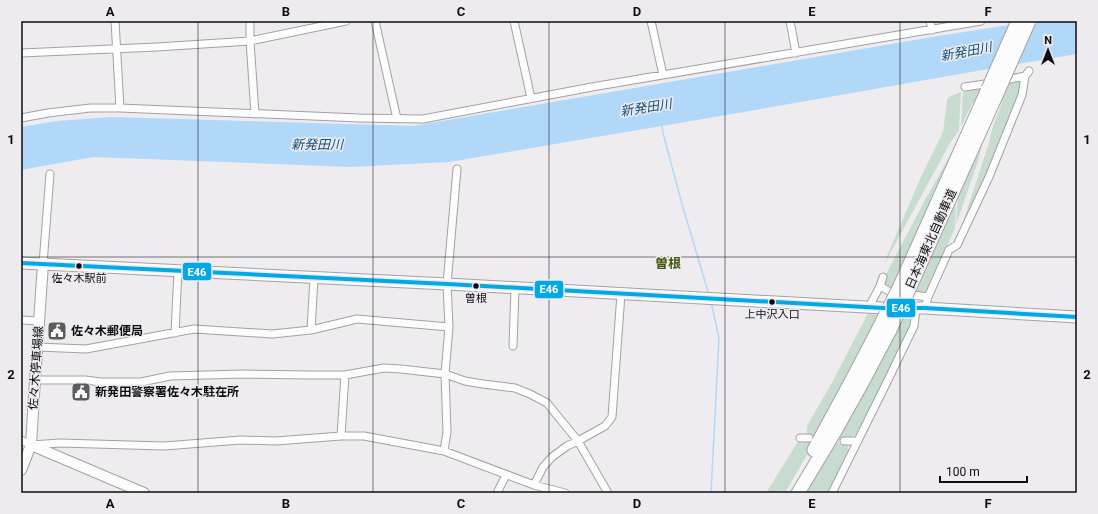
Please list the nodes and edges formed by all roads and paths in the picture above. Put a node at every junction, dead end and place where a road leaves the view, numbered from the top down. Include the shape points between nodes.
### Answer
1 (115, 21) edge
2 (250, 21) edge
3 (346, 21) edge
4 (375, 21) edge
5 (514, 21) edge
6 (651, 21) edge
7 (790, 21) edge
8 (930, 21) edge
9 (981, 21) edge
10 (1018, 21) edge
11 (1029, 21) edge
12 (932, 30) junction
13 (250, 41) junction
14 (116, 48) junction
15 (21, 53) edge
16 (796, 53) junction
17 (663, 76) junction
18 (965, 87) dead end
19 (994, 89) junction
20 (531, 98) junction
21 (120, 108) junction
22 (255, 114) junction
23 (21, 118) edge
24 (397, 119) junction
25 (457, 169) dead end
26 (50, 174) dead end
27 (21, 263) edge
28 (43, 264) junction
29 (178, 271) junction
30 (883, 277) dead end
31 (314, 278) junction
32 (447, 284) junction
33 (880, 286) junction
34 (515, 288) junction
35 (621, 294) junction
36 (928, 297) junction
37 (868, 307) junction
38 (921, 309) junction
39 (1077, 317) edge
40 (21, 320) edge
41 (39, 321) junction
42 (449, 327) junction
43 (311, 330) junction
44 (884, 330) junction
45 (175, 333) junction
46 (513, 346) dead end
47 (37, 347) junction
48 (445, 374) junction
49 (345, 375) junction
50 (35, 380) junction
51 (341, 436) junction
52 (800, 438) dead end
53 (809, 438) dead end
54 (21, 440) edge
55 (578, 441) junction
56 (844, 441) dead end
57 (858, 441) junction
58 (32, 445) junction
59 (444, 451) junction
60 (21, 470) edge
61 (506, 475) junction
62 (534, 485) junction
63 (542, 490) edge
64 (144, 493) edge
65 (497, 493) edge
66 (565, 493) edge
67 (608, 493) edge
68 (789, 493) edge
69 (798, 493) edge
70 (832, 493) edge

1 - 14 street
2 - 13 street
3 - 13 street
4 - 24 street
5 - 20 street
6 - 17 street
7 - 16 street
8 - 12 street
9 - 12 street
10 - 19 highway, 日本海東北自動車道, bridge
11 - 19 highway, 日本海東北自動車道, bridge
12 - 16 street
13 - 14 street
13 - 22 street
14 - 15 street
14 - 21 street
16 - 17 street
17 - 20 street
18 - 36 street via 1008,80 1027,73 1022,95 989,177 957,245 949,250
19 - 44 highway, 日本海東北自動車道, bridge
20 - 24 street via 423,119
21 - 22 street
21 - 23 street via 90,108
22 - 24 street
25 - 32 street
26 - 28 street
27 - 28 main road
28 - 29 main road
28 - 41 main road, 佐々木停車場線
29 - 31 main road
29 - 45 street
30 - 33 street
31 - 32 main road
31 - 43 street
32 - 34 main road
32 - 42 street
33 - 36 street via 890,292
33 - 37 street
34 - 35 main road
34 - 46 street
35 - 37 main road
35 - 55 street via 612,417 605,426
36 - 38 street
37 - 38 main road
38 - 39 main road
38 - 57 street
40 - 41 street
41 - 47 main road, 佐々木停車場線
42 - 43 street via 357,319
42 - 48 street
43 - 45 street via 272,334 194,329
44 - 68 highway, 日本海東北自動車道
44 - 69 highway, 日本海東北自動車道 via 834,433
45 - 47 street via 86,349
47 - 50 main road, 佐々木停車場線
48 - 49 street via 384,368
48 - 55 street via 483,384 515,388 530,394 546,403
48 - 59 street via 447,432
49 - 50 street via 170,376 141,382
49 - 51 street
50 - 58 main road, 佐々木停車場線
51 - 58 street via 164,446 60,443
51 - 59 street via 364,436
52 - 53 street
54 - 58 street
55 - 62 street via 552,457 543,467
55 - 67 street
56 - 57 street
57 - 70 street
58 - 60 main road, 佐々木停車場線
58 - 64 main road
59 - 61 street
61 - 62 street
61 - 65 street
62 - 63 street
63 - 66 street

